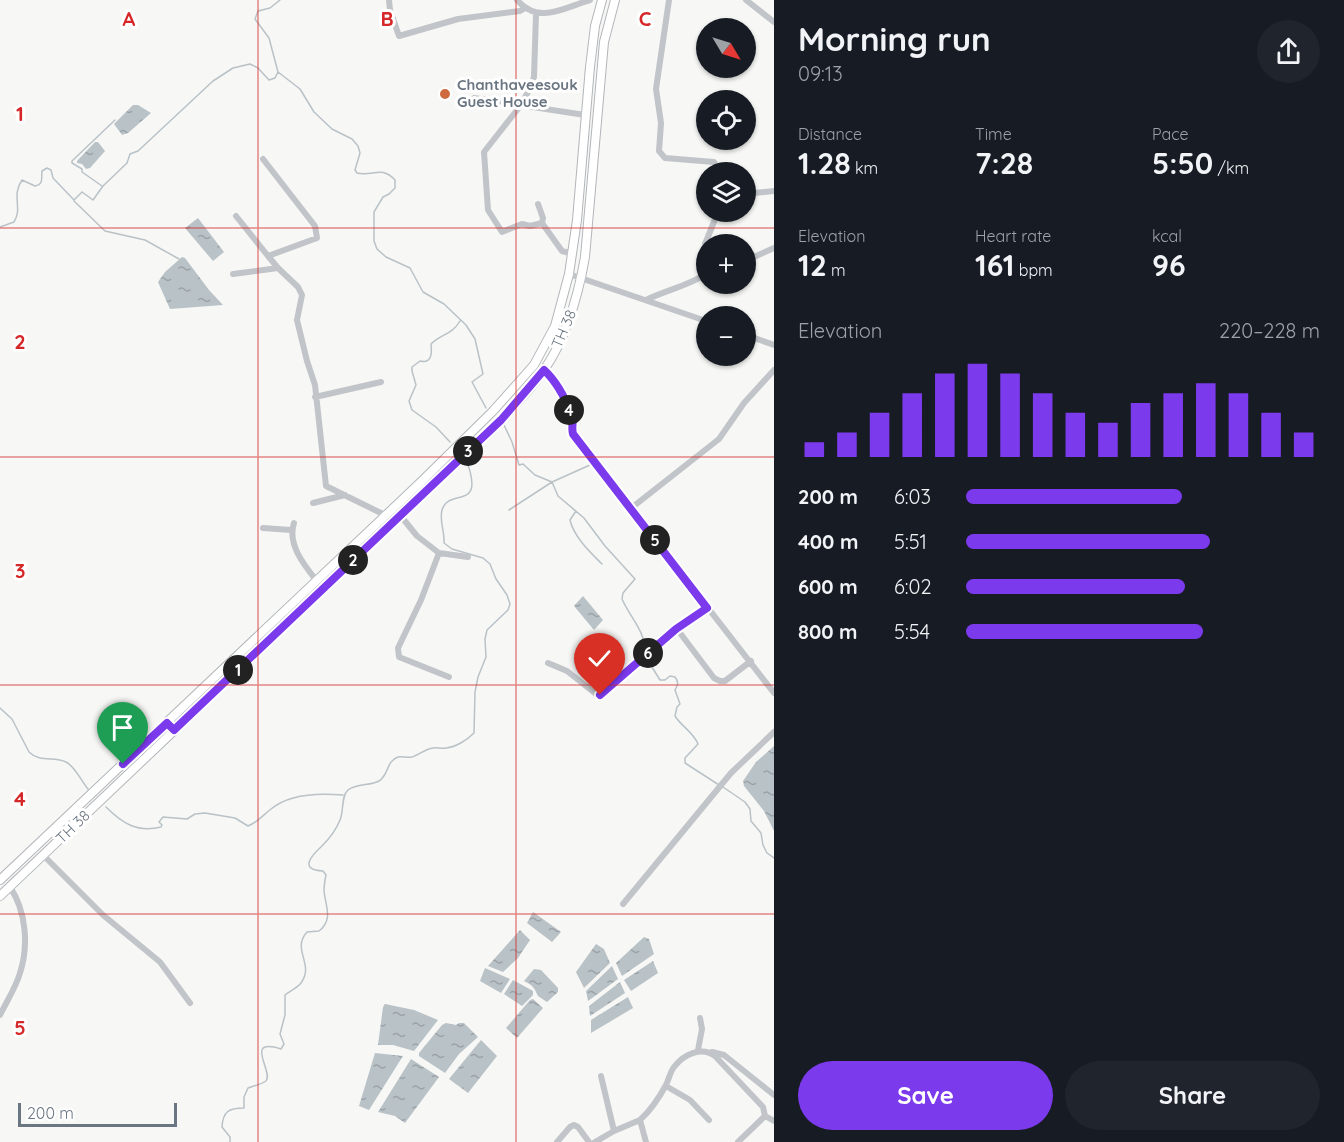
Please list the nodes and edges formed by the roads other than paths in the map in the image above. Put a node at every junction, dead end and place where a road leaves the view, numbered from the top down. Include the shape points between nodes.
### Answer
1 (388, 0) edge
2 (517, 0) edge
3 (590, 0) edge
4 (600, 0) edge
5 (615, 0) edge
6 (669, 0) edge
7 (746, 0) edge
8 (525, 8) junction
9 (536, 14) junction
10 (774, 22) edge
11 (595, 26) junction
12 (606, 27) junction
13 (474, 98) dead end
14 (521, 105) junction
15 (585, 115) junction
16 (263, 159) dead end
17 (714, 162) edge
18 (774, 191) edge
19 (756, 193) edge
20 (538, 204) dead end
21 (236, 216) dead end
22 (542, 223) junction
23 (774, 248) edge
24 (573, 254) junction
25 (268, 256) junction
26 (756, 256) edge
27 (278, 268) junction
28 (233, 274) dead end
29 (569, 274) junction
30 (581, 278) junction
31 (696, 280) edge
32 (646, 300) junction
33 (696, 318) edge
34 (756, 339) edge
35 (774, 345) edge
36 (544, 370) junction
37 (774, 370) edge
38 (381, 382) dead end
39 (315, 398) junction
40 (422, 481) junction
41 (428, 489) junction
42 (345, 494) junction
43 (313, 503) dead end
44 (630, 509) junction
45 (385, 515) junction
46 (400, 515) junction
47 (263, 528) dead end
48 (439, 553) junction
49 (468, 557) dead end
50 (316, 580) junction
51 (707, 608) junction
52 (676, 629) junction
53 (751, 661) junction
54 (548, 663) dead end
55 (449, 677) dead end
56 (774, 693) edge
57 (167, 723) junction
58 (174, 730) junction
59 (774, 732) edge
60 (43, 855) junction
61 (0, 880) edge
62 (10, 887) junction
63 (0, 896) edge
64 (623, 904) dead end
65 (190, 1003) dead end
66 (0, 1015) edge
67 (700, 1018) dead end
68 (698, 1050) junction
69 (710, 1052) junction
70 (602, 1076) dead end
71 (666, 1086) junction
72 (774, 1095) edge
73 (765, 1116) junction
74 (640, 1120) junction
75 (709, 1120) dead end
76 (774, 1121) edge
77 (614, 1131) junction
78 (556, 1142) edge
79 (589, 1142) edge
80 (596, 1142) edge
81 (646, 1142) edge
82 (738, 1142) edge

1 - 8 street via 399,36 458,18
2 - 8 street
3 - 9 street
4 - 11 street, TH 38
5 - 12 street, TH 38
6 - 17 street via 656,89 661,123 659,151 665,158
7 - 10 street
8 - 9 street
9 - 14 street via 534,76
11 - 12 street
11 - 15 street, TH 38
12 - 30 street, TH 38
13 - 14 street
14 - 15 street
14 - 22 street via 484,152 488,210 502,232
15 - 24 street, TH 38
16 - 25 street via 318,234 317,238
18 - 19 street
20 - 22 street
21 - 25 street
22 - 24 street via 562,251
23 - 26 street
24 - 29 street, TH 38
25 - 27 street
27 - 28 street
27 - 39 street via 302,295 297,320 314,379
29 - 30 street
29 - 40 street, TH 38 via 555,326 534,365
30 - 32 street
30 - 36 street, TH 38 via 564,332
31 - 32 street
32 - 33 street
34 - 35 street
36 - 41 street, TH 38 via 501,420
36 - 44 street via 573,418 573,434
37 - 44 street via 719,439
38 - 39 street
39 - 42 street via 326,486
40 - 41 street
40 - 45 street, TH 38
41 - 46 street, TH 38
42 - 43 street
42 - 45 street
44 - 51 street
45 - 50 street, TH 38
46 - 48 street via 417,536
46 - 58 street, TH 38
47 - 50 street via 293,527 296,549
48 - 49 street
48 - 55 street via 398,648 399,657
50 - 57 street, TH 38
51 - 52 street
51 - 53 street
52 - 53 street via 717,680 725,681
52 - 54 street via 600,695 567,671
53 - 56 street
57 - 58 street
57 - 61 street, TH 38
58 - 60 street, TH 38
59 - 64 street via 721,786
60 - 62 street, TH 38
60 - 65 street via 103,915 160,962
62 - 63 street, TH 38
62 - 66 street via 22,911 23,952 21,971
67 - 68 street
68 - 69 street
68 - 71 street via 674,1067
69 - 72 street via 724,1055
69 - 73 street via 763,1107
70 - 77 street
71 - 74 street
71 - 75 street via 690,1100
73 - 76 street
73 - 82 street
74 - 77 street
74 - 81 street
77 - 80 street
78 - 79 street via 574,1125

